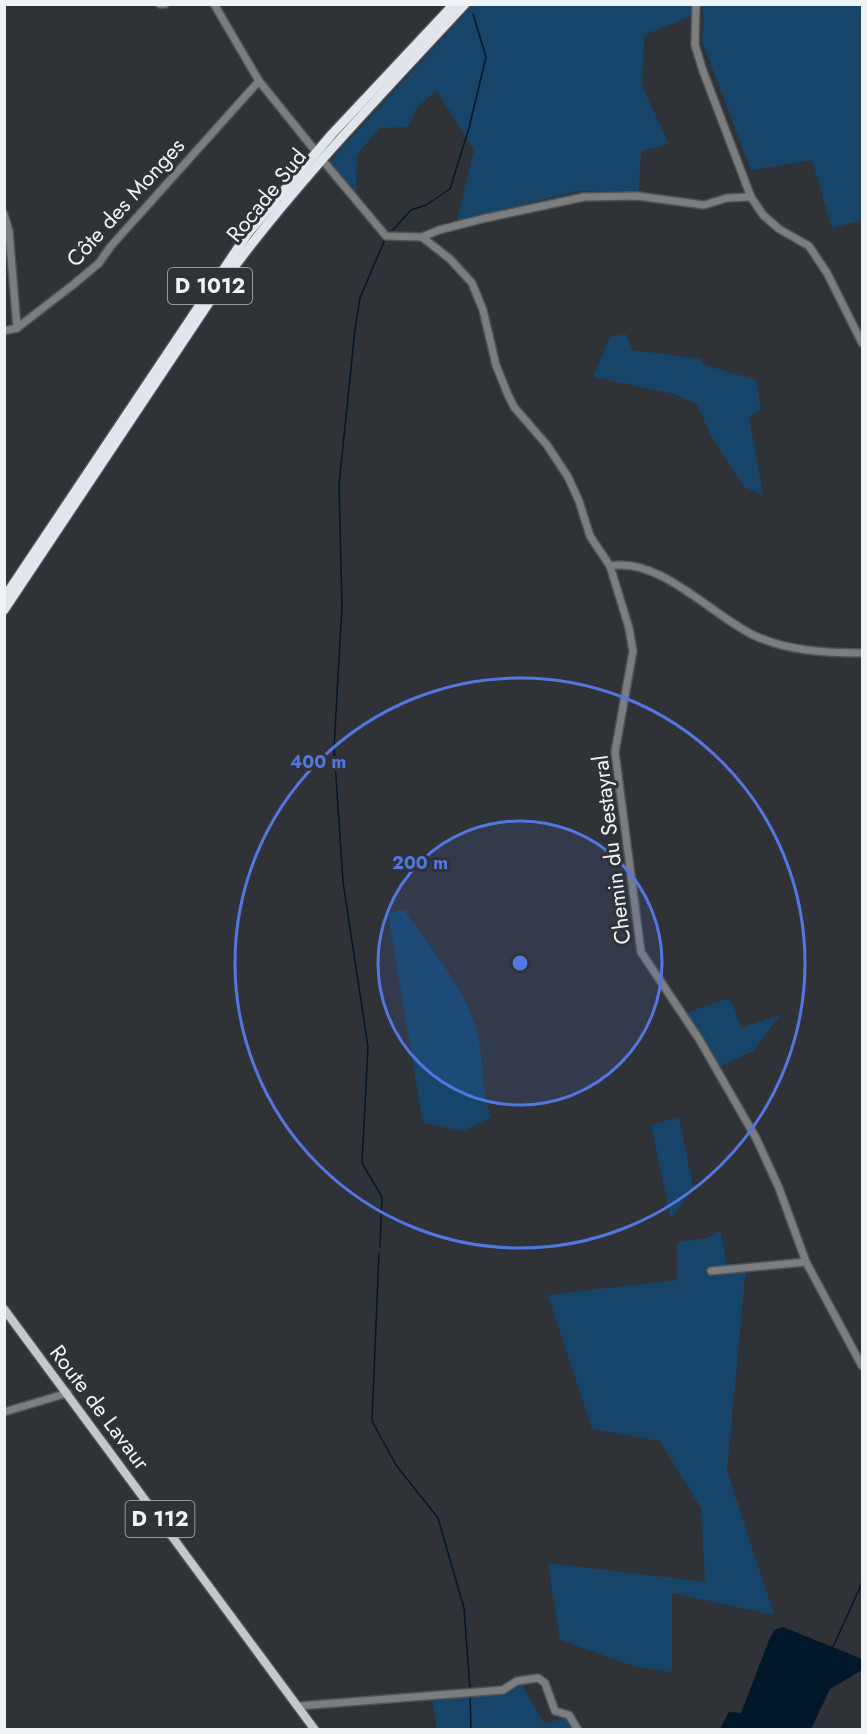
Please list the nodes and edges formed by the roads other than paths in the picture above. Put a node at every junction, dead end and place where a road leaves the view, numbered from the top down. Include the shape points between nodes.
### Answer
1 (160, 4) edge
2 (165, 4) edge
3 (214, 4) edge
4 (454, 4) edge
5 (465, 4) edge
6 (696, 4) edge
7 (259, 81) junction
8 (313, 148) dead end
9 (325, 163) dead end
10 (751, 197) junction
11 (4, 214) edge
12 (422, 237) junction
13 (17, 328) junction
14 (4, 331) edge
15 (862, 343) edge
16 (610, 566) junction
17 (4, 598) edge
18 (4, 610) edge
19 (862, 652) edge
20 (806, 1262) junction
21 (711, 1271) dead end
22 (4, 1309) edge
23 (862, 1366) edge
24 (68, 1394) junction
25 (4, 1412) edge
26 (298, 1706) junction
27 (315, 1730) edge
28 (578, 1730) edge

1 - 2 street
3 - 7 street
4 - 17 highway, Rocade Sud / D 1012 via 332,134 248,233
5 - 18 highway, Rocade Sud / D 1012 via 338,139 253,240
6 - 10 street via 695,45
7 - 8 street
7 - 13 street, Côte des Monges via 99,263
9 - 12 street via 387,236
10 - 12 street via 727,198 704,205 637,196 584,197 482,219
10 - 15 street via 779,229 809,246
11 - 13 street via 9,231
12 - 16 street, Chemin du Sestayral via 450,259 471,283 508,395 568,477 590,536
13 - 14 street, Côte des Monges
16 - 19 street via 656,573 731,622 772,641 819,652
16 - 20 street, Chemin du Sestayral via 632,641 615,752 641,952 699,1039 756,1138
20 - 21 street
20 - 23 street, Chemin du Sestayral
22 - 24 main road, Route de Lavaur / D 112
24 - 25 street
24 - 26 main road, Route de Lavaur / D 112
26 - 27 main road, Route de Lavaur / D 112
26 - 28 street via 471,1694 503,1690 517,1681 538,1678 545,1683 555,1711 569,1715

